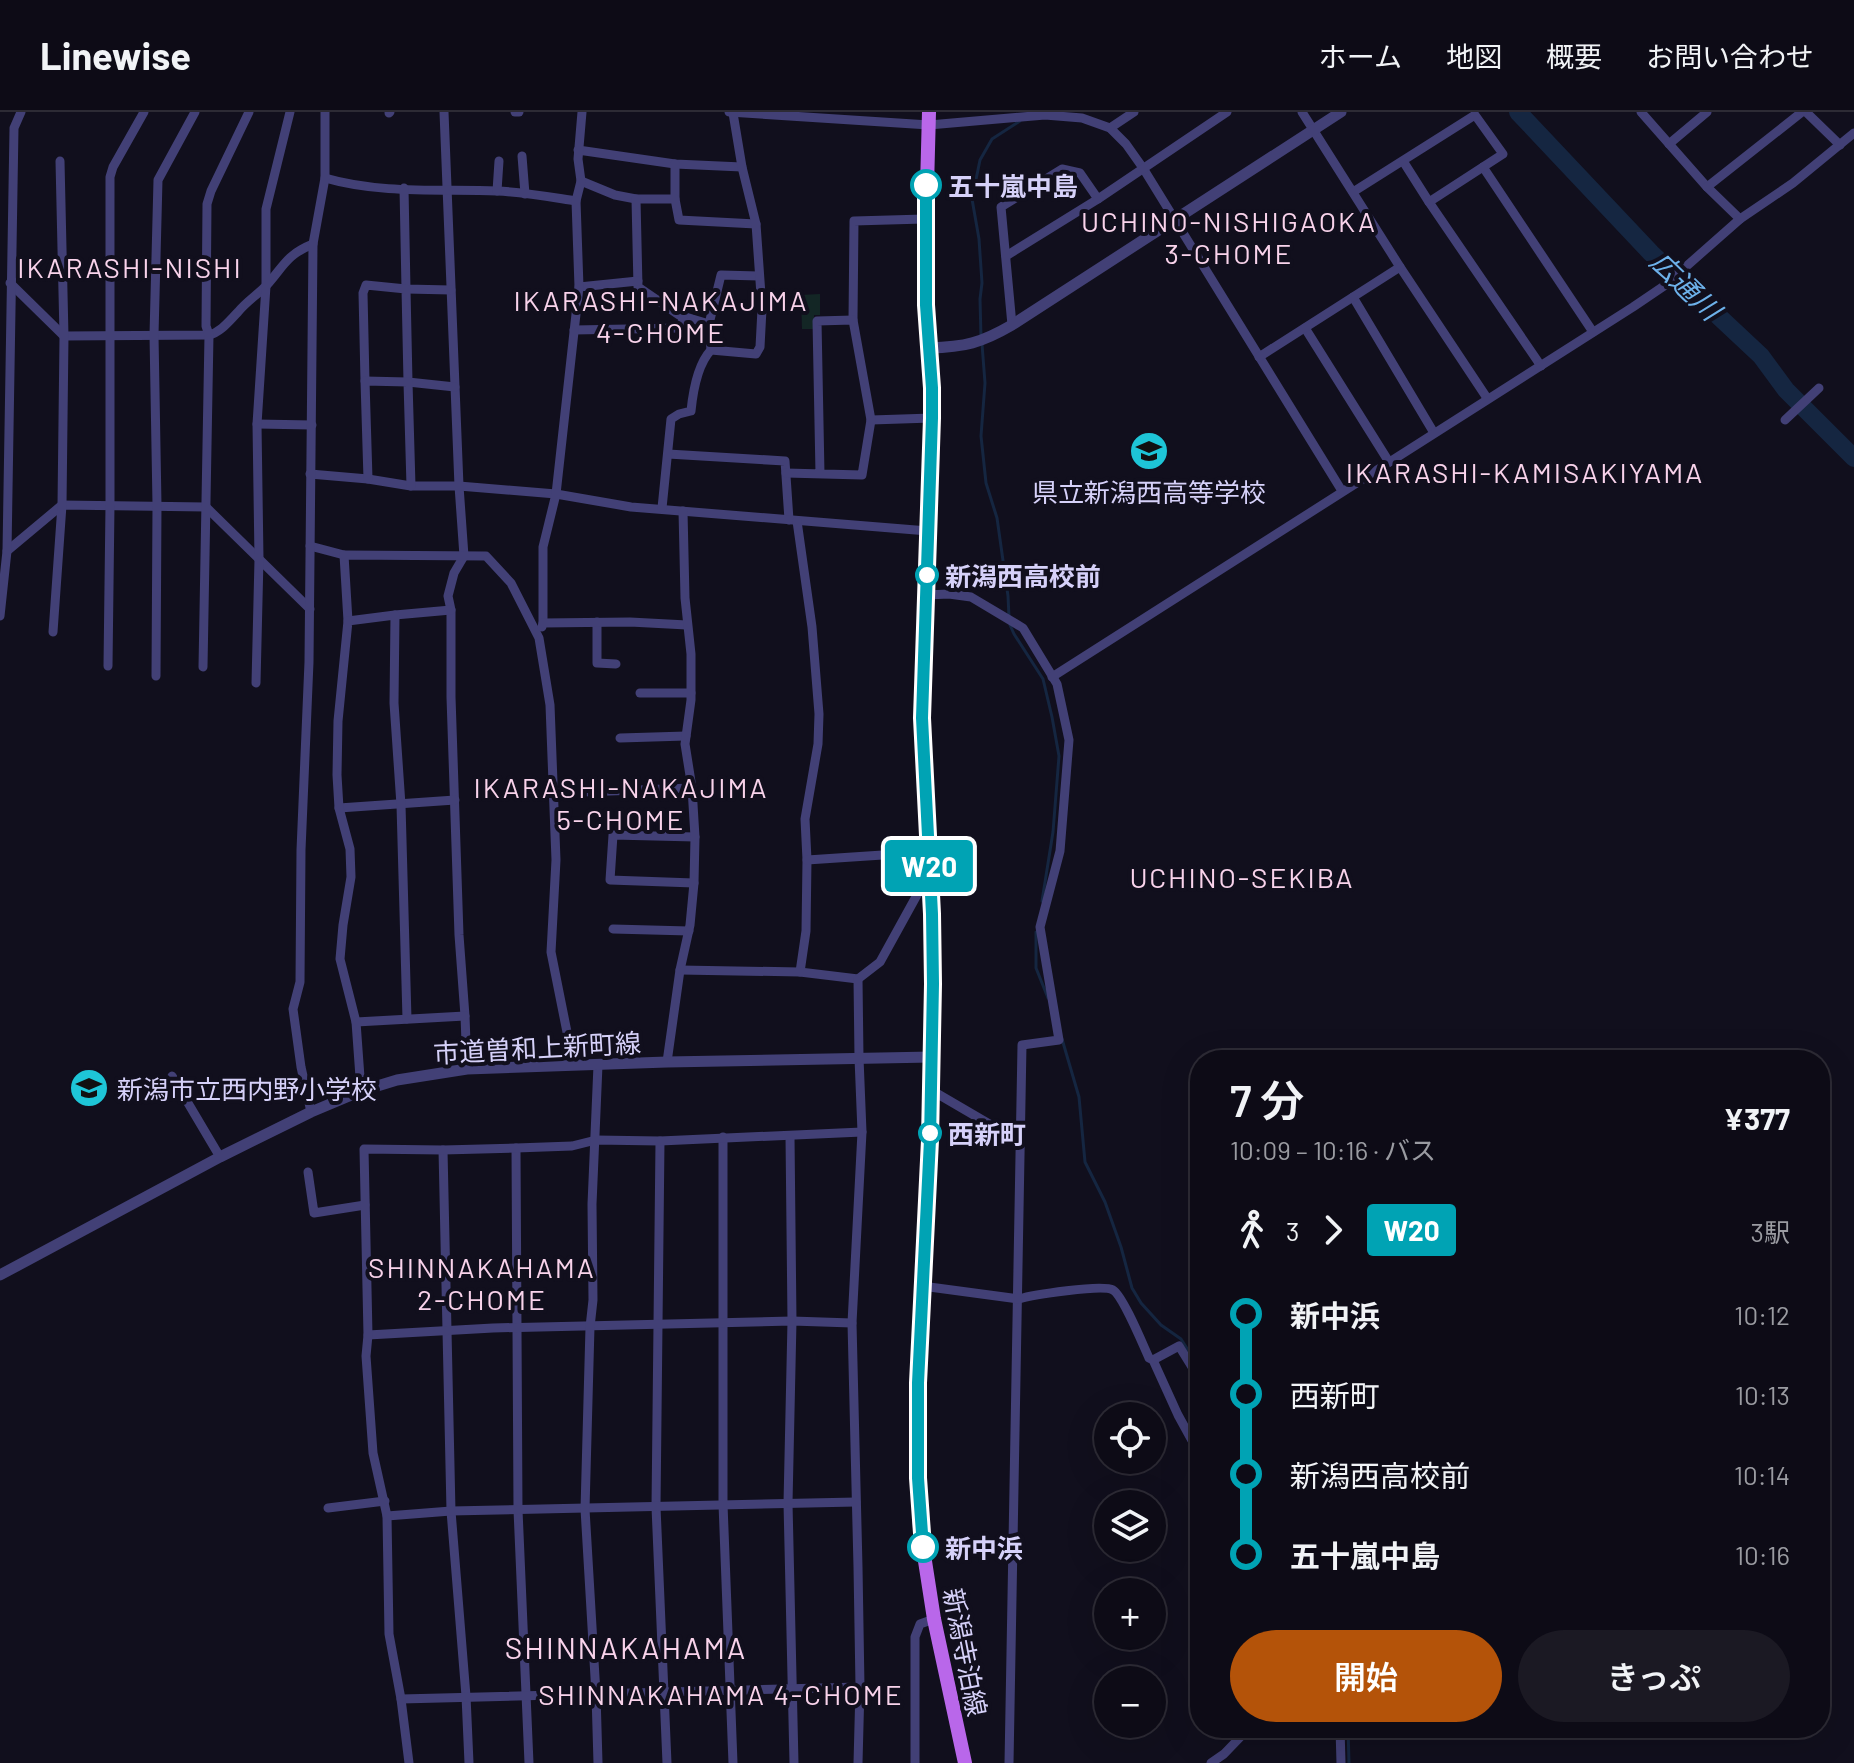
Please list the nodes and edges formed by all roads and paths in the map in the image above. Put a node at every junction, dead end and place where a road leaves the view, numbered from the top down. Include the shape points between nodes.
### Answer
1 (21, 112) edge
2 (144, 112) edge
3 (195, 112) edge
4 (249, 112) edge
5 (290, 112) edge
6 (325, 112) edge
7 (444, 112) edge
8 (582, 112) edge
9 (731, 112) edge
10 (1134, 112) edge
11 (1227, 112) edge
12 (1302, 112) edge
13 (1341, 112) edge
14 (1641, 112) edge
15 (1707, 112) edge
16 (1804, 112) edge
17 (1046, 113) edge
18 (929, 118) edge
19 (1110, 128) junction
20 (1314, 131) junction
21 (1854, 133) edge
22 (1669, 144) junction
23 (1840, 145) junction
24 (578, 150) junction
25 (522, 156) dead end
26 (60, 161) dead end
27 (499, 161) dead end
28 (1403, 161) junction
29 (675, 164) junction
30 (742, 167) junction
31 (1483, 167) junction
32 (1143, 168) junction
33 (325, 178) junction
34 (581, 181) junction
35 (1707, 187) junction
36 (404, 188) junction
37 (446, 191) junction
38 (497, 191) junction
39 (1353, 192) junction
40 (525, 194) junction
41 (636, 199) junction
42 (675, 199) junction
43 (1098, 199) junction
44 (576, 201) junction
45 (1429, 202) junction
46 (924, 219) junction
47 (1174, 219) junction
48 (1740, 219) junction
49 (756, 224) junction
50 (313, 244) junction
51 (1006, 256) junction
52 (1400, 267) junction
53 (759, 276) junction
54 (638, 281) junction
55 (10, 283) junction
56 (266, 286) junction
57 (579, 287) junction
58 (406, 289) junction
59 (451, 290) junction
60 (1353, 297) junction
61 (683, 316) junction
62 (853, 320) junction
63 (709, 324) junction
64 (1012, 325) junction
65 (1305, 328) junction
66 (574, 330) junction
67 (1593, 332) junction
68 (154, 335) junction
69 (209, 335) junction
70 (64, 336) junction
71 (111, 336) junction
72 (929, 348) junction
73 (711, 350) junction
74 (1259, 357) junction
75 (1541, 366) junction
76 (365, 381) junction
77 (408, 382) junction
78 (455, 387) junction
79 (1819, 388) dead end
80 (1487, 398) junction
81 (1788, 417) dead end
82 (932, 418) junction
83 (4, 419) edge
84 (871, 420) junction
85 (257, 424) junction
86 (312, 425) junction
87 (1434, 433) junction
88 (668, 454) junction
89 (1389, 462) junction
90 (786, 473) junction
91 (310, 474) junction
92 (820, 474) junction
93 (368, 479) junction
94 (411, 486) junction
95 (459, 486) junction
96 (1342, 491) junction
97 (556, 494) junction
98 (62, 505) junction
99 (110, 505) junction
100 (157, 505) junction
101 (206, 507) junction
102 (662, 508) junction
103 (683, 511) junction
104 (793, 520) junction
105 (928, 531) junction
106 (310, 546) junction
107 (7, 551) junction
108 (344, 555) junction
109 (464, 556) junction
110 (259, 559) junction
111 (926, 595) junction
112 (310, 609) junction
113 (451, 610) junction
114 (395, 615) junction
115 (0, 616) edge
116 (348, 621) junction
117 (597, 622) junction
118 (543, 623) junction
119 (687, 625) junction
120 (53, 632) dead end
121 (539, 638) junction
122 (616, 664) dead end
123 (108, 666) dead end
124 (203, 667) dead end
125 (156, 676) dead end
126 (1052, 677) junction
127 (256, 683) dead end
128 (640, 693) dead end
129 (691, 693) junction
130 (686, 736) junction
131 (620, 738) dead end
132 (692, 788) junction
133 (555, 793) junction
134 (455, 800) junction
135 (401, 805) junction
136 (339, 808) junction
137 (695, 837) junction
138 (928, 852) junction
139 (807, 860) junction
140 (929, 874) junction
141 (694, 883) junction
142 (613, 929) dead end
143 (689, 931) junction
144 (680, 970) junction
145 (800, 972) junction
146 (858, 979) junction
147 (465, 1016) junction
148 (407, 1019) junction
149 (356, 1022) junction
150 (932, 1057) junction
151 (859, 1058) junction
152 (667, 1062) junction
153 (570, 1065) junction
154 (598, 1065) junction
155 (467, 1069) junction
156 (172, 1076) dead end
157 (931, 1090) junction
158 (361, 1091) junction
159 (311, 1112) junction
160 (862, 1132) junction
161 (790, 1136) junction
162 (723, 1137) junction
163 (596, 1140) junction
164 (660, 1141) junction
165 (1020, 1142) junction
166 (516, 1148) junction
167 (443, 1150) junction
168 (220, 1157) junction
169 (308, 1172) dead end
170 (365, 1205) junction
171 (0, 1275) edge
172 (922, 1286) junction
173 (1019, 1299) junction
174 (792, 1321) junction
175 (723, 1323) junction
176 (852, 1323) junction
177 (658, 1325) junction
178 (590, 1327) junction
179 (518, 1328) junction
180 (447, 1330) junction
181 (368, 1335) junction
182 (1153, 1360) junction
183 (1190, 1364) edge
184 (1190, 1437) edge
185 (385, 1501) junction
186 (856, 1502) junction
187 (788, 1503) junction
188 (723, 1504) junction
189 (656, 1507) junction
190 (328, 1508) dead end
191 (585, 1509) junction
192 (518, 1510) junction
193 (451, 1511) junction
194 (387, 1516) junction
195 (934, 1619) junction
196 (860, 1687) junction
197 (792, 1688) junction
198 (730, 1689) junction
199 (664, 1693) junction
200 (596, 1694) junction
201 (526, 1695) junction
202 (466, 1696) junction
203 (401, 1699) junction
204 (1239, 1738) edge
205 (1340, 1738) edge
206 (409, 1763) edge
207 (469, 1763) edge
208 (529, 1763) edge
209 (598, 1763) edge
210 (667, 1763) edge
211 (733, 1763) edge
212 (794, 1763) edge
213 (858, 1763) edge
214 (915, 1763) edge
215 (965, 1763) edge
216 (1009, 1763) edge
217 (1211, 1763) edge
218 (1341, 1763) edge

1 - 55 street via 14,128
2 - 71 street via 110,177
3 - 68 street via 158,180
4 - 69 street via 207,204
5 - 56 street via 266,209
6 - 33 street
7 - 37 street
8 - 24 street
9 - 18 street
9 - 30 street
10 - 19 street
11 - 32 street
12 - 20 street
13 - 20 street
14 - 22 street
15 - 22 street
16 - 23 street
16 - 35 street
17 - 18 street
17 - 19 street
18 - 46 main road, 新潟寺泊線
19 - 32 street
20 - 39 street
20 - 47 street
21 - 23 street
22 - 35 street
23 - 48 street
24 - 29 street
24 - 34 street
25 - 40 street
26 - 70 street
27 - 38 street
28 - 31 street via 1475,115 1503,154
28 - 39 street
28 - 45 street
29 - 30 street
29 - 42 street
30 - 49 street
31 - 45 street
31 - 67 street
32 - 43 street
32 - 47 street
33 - 36 street
33 - 50 street
34 - 41 street
34 - 44 street
35 - 48 street
36 - 37 street
36 - 58 street
37 - 38 street
37 - 59 street
38 - 40 street
39 - 52 street
40 - 44 street
41 - 42 street
41 - 54 street
42 - 49 street via 679,220
43 - 51 street
43 - 51 street via 1080,173 1062,169 1001,207
44 - 57 street
45 - 75 street
46 - 62 street via 854,221
46 - 72 main road, 新潟寺泊線
47 - 64 street
47 - 74 street
48 - 67 street via 1669,281
49 - 53 street
50 - 56 street via 289,257
50 - 86 street
51 - 64 street
52 - 60 street
52 - 80 street
53 - 63 street via 721,275
53 - 73 street via 762,309 756,354
54 - 57 street
54 - 61 street via 638,287
55 - 70 street
55 - 83 street
56 - 69 street
56 - 85 street
57 - 66 street
58 - 59 street
58 - 76 street via 366,285
58 - 77 street
59 - 78 street
60 - 65 street
60 - 87 street
61 - 63 street
61 - 66 street via 681,328
62 - 84 street
62 - 92 street via 817,321
63 - 73 street
64 - 72 street via 975,343
65 - 74 street
65 - 89 street
66 - 97 street
67 - 75 street
68 - 69 street
68 - 71 street
68 - 100 street
69 - 101 street
70 - 71 street
70 - 98 street
71 - 99 street
72 - 82 main road, 新潟寺泊線
73 - 88 street via 700,369 691,411 671,419
74 - 96 street
75 - 80 street
76 - 77 street
76 - 93 street
77 - 78 street
77 - 94 street
78 - 95 street
79 - 81 street
80 - 87 street
82 - 84 street
82 - 105 main road, 新潟寺泊線
83 - 107 street
84 - 92 street via 862,475
85 - 86 street
85 - 110 street
86 - 91 street
87 - 89 street
88 - 90 street via 785,461
88 - 102 street
89 - 96 street
90 - 92 street
90 - 104 street
91 - 93 street
91 - 106 street
93 - 94 street
94 - 95 street
95 - 97 street
95 - 109 street
96 - 126 street
97 - 102 street
97 - 118 street via 543,547
98 - 99 street
98 - 107 street
98 - 120 street
99 - 100 street
99 - 123 street
100 - 101 street
100 - 125 street
101 - 110 street
101 - 124 street
102 - 103 street
103 - 104 street
103 - 119 street
104 - 105 street
104 - 139 street via 812,627 819,714 805,819
105 - 111 main road, 新潟寺泊線
106 - 108 street
106 - 112 street
107 - 115 street
108 - 109 street
108 - 116 street
109 - 113 street via 448,596
109 - 121 street via 486,556 511,583
110 - 112 street
110 - 127 street
111 - 126 street via 971,597 1023,628
111 - 138 main road, 新潟寺泊線 via 922,718
112 - 159 street via 300,982 293,1009
113 - 114 street
113 - 134 street
114 - 116 street
114 - 135 street
116 - 136 street via 338,721
117 - 118 street
117 - 119 street
117 - 122 street via 597,663
118 - 121 street
119 - 129 street
121 - 133 street via 550,705
126 - 165 street via 1069,740 1060,851 1040,927 1059,1040 1022,1045
128 - 129 street
129 - 130 street
130 - 131 street
130 - 132 street
132 - 133 street
132 - 137 street
133 - 153 street via 551,952
134 - 135 street
134 - 147 street
135 - 136 street
135 - 148 street
136 - 149 street via 351,877 340,959
137 - 141 street
137 - 141 street via 613,835 610,880
138 - 139 street
138 - 140 main road, 新潟寺泊線
139 - 145 street
140 - 146 street via 880,962
140 - 150 main road, 新潟寺泊線
141 - 143 street
142 - 143 street
143 - 144 street
144 - 145 street
144 - 152 street
145 - 146 street
146 - 151 street
147 - 148 street
147 - 155 street
148 - 149 street
149 - 158 street
150 - 151 street, 市道曽和上新町線
150 - 157 main road, 新潟寺泊線
151 - 152 street, 市道曽和上新町線
151 - 160 street
152 - 154 street, 市道曽和上新町線
153 - 154 street, 市道曽和上新町線
153 - 155 street, 市道曽和上新町線
154 - 163 street
155 - 158 street, 市道曽和上新町線
156 - 168 street
157 - 165 street
157 - 172 main road, 新潟寺泊線
158 - 159 street, 市道曽和上新町線
159 - 168 street, 市道曽和上新町線
160 - 161 street
160 - 176 street
161 - 162 street
161 - 174 street
162 - 164 street
162 - 175 street
163 - 164 street
163 - 166 street
163 - 178 street
164 - 177 street
165 - 173 street
166 - 167 street
166 - 179 street
167 - 170 street via 364,1149
167 - 180 street
168 - 171 street, 市道曽和上新町線
169 - 170 street via 314,1213
170 - 181 street
172 - 173 street
172 - 195 main road, 新潟寺泊線 via 918,1478
173 - 182 street via 1075,1290 1115,1291
173 - 216 street
174 - 175 street
174 - 176 street
174 - 187 street
175 - 177 street
175 - 188 street
176 - 186 street
177 - 178 street
177 - 189 street
178 - 179 street
178 - 191 street
179 - 180 street
179 - 192 street
180 - 181 street
180 - 193 street
181 - 185 street via 373,1453
182 - 183 street via 1179,1346
182 - 184 street
185 - 190 street
185 - 194 street
186 - 187 street
186 - 196 street
187 - 188 street
187 - 197 street
188 - 189 street
188 - 198 street
189 - 191 street
189 - 199 street
191 - 192 street
191 - 200 street
192 - 193 street
192 - 201 street
193 - 194 street
193 - 202 street
194 - 203 street via 389,1634
195 - 214 street via 920,1624 915,1637
195 - 215 main road, 新潟寺泊線
196 - 197 street
196 - 213 street
197 - 198 street
197 - 212 street
198 - 199 street
198 - 211 street
199 - 200 street
199 - 210 street
200 - 201 street
200 - 209 street
201 - 202 street
201 - 208 street
202 - 203 street
202 - 207 street
203 - 206 street
204 - 217 street
205 - 218 street

